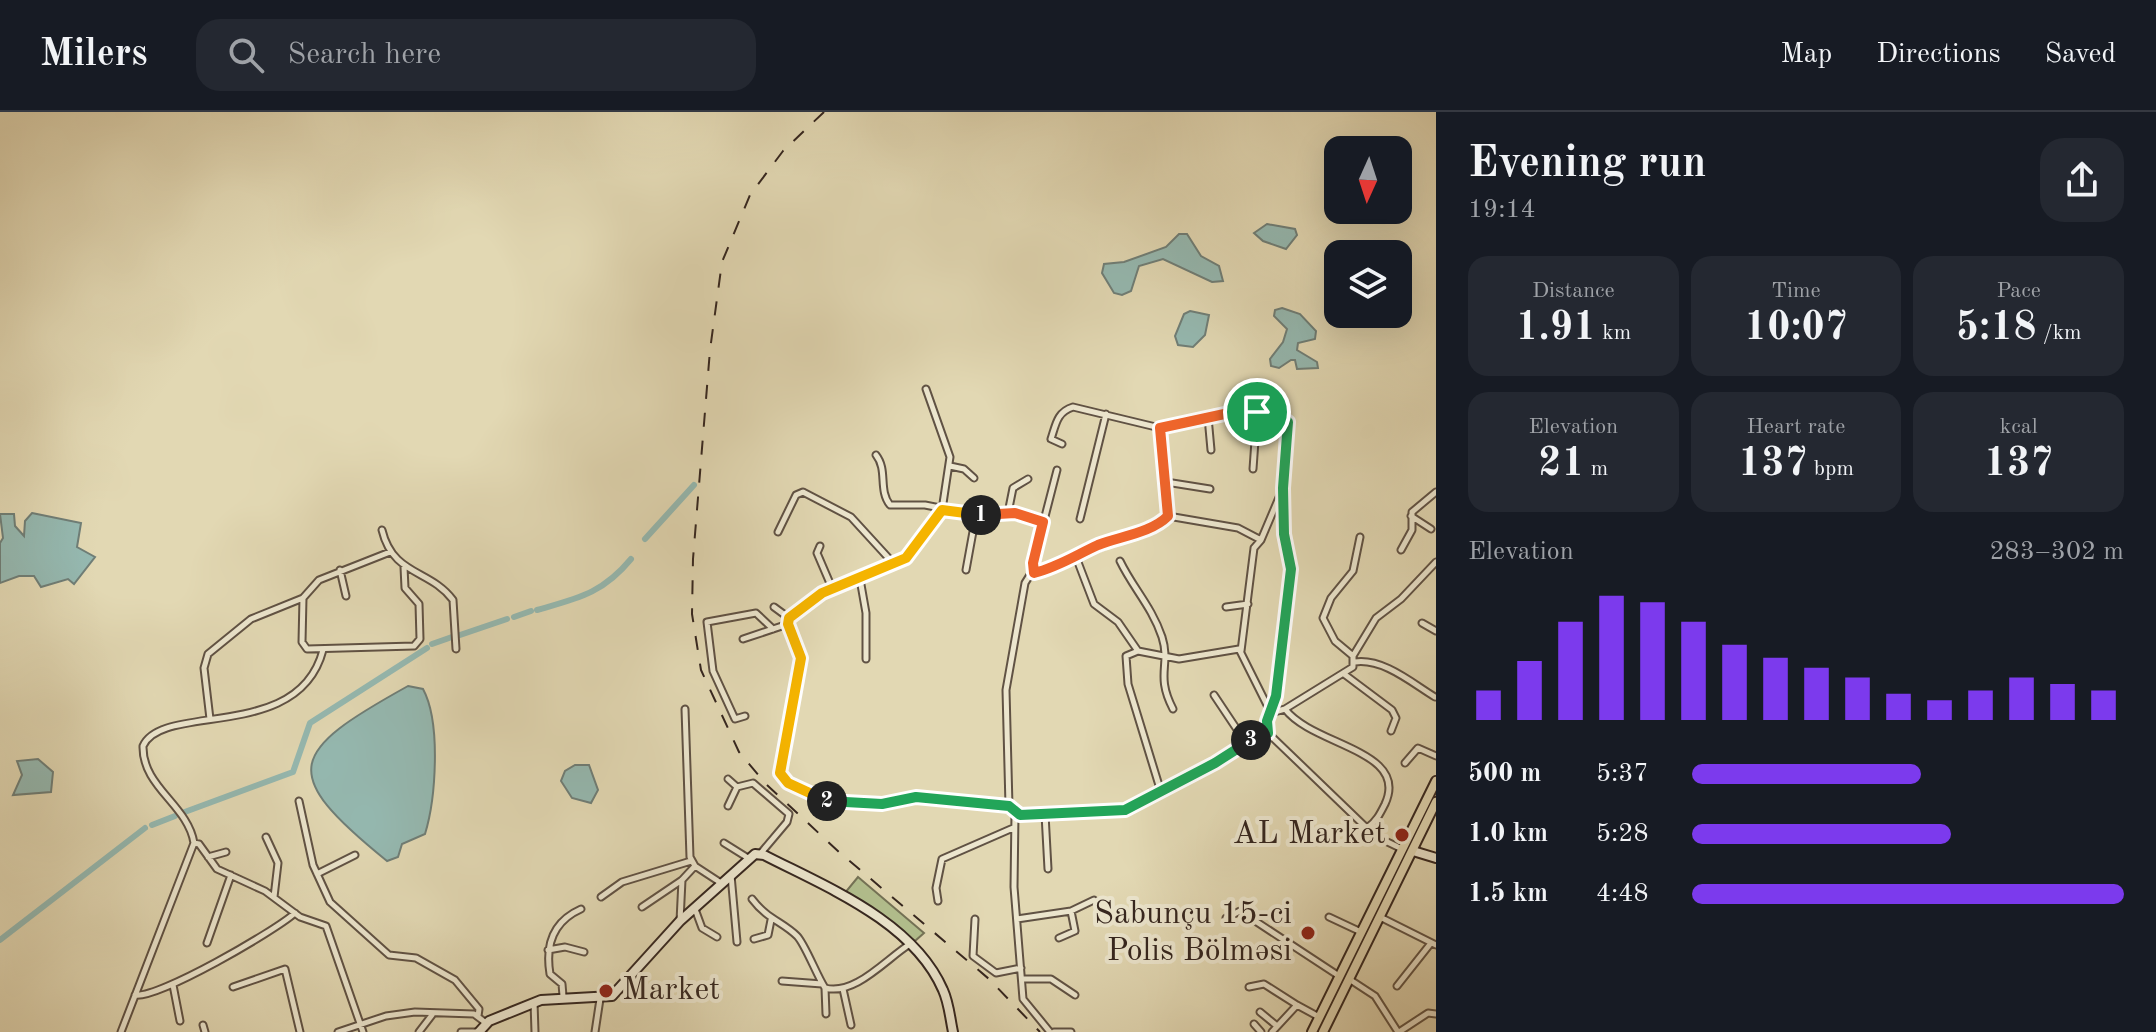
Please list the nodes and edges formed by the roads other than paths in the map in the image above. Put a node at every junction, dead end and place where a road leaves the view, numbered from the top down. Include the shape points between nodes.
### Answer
1 (926, 389) dead end
2 (1257, 412) junction
3 (1106, 414) junction
4 (1208, 417) junction
5 (1160, 428) junction
6 (1062, 444) dead end
7 (1211, 450) dead end
8 (876, 455) dead end
9 (950, 466) junction
10 (1253, 469) dead end
11 (1057, 470) dead end
12 (974, 478) dead end
13 (1028, 479) dead end
14 (1166, 482) junction
15 (1283, 488) junction
16 (1210, 489) dead end
17 (1436, 492) edge
18 (942, 510) junction
19 (1008, 513) junction
20 (976, 515) junction
21 (1168, 516) junction
22 (1411, 516) junction
23 (1080, 519) dead end
24 (1043, 522) junction
25 (1431, 529) dead end
26 (382, 530) dead end
27 (778, 532) dead end
28 (1360, 537) dead end
29 (1261, 540) junction
30 (820, 546) dead end
31 (1401, 550) dead end
32 (390, 552) junction
33 (1076, 557) junction
34 (1120, 561) dead end
35 (1436, 562) edge
36 (894, 564) junction
37 (404, 567) junction
38 (340, 570) junction
39 (966, 570) dead end
40 (1034, 573) junction
41 (860, 579) junction
42 (832, 588) junction
43 (346, 596) dead end
44 (303, 598) junction
45 (1248, 604) junction
46 (774, 607) dead end
47 (1226, 607) dead end
48 (788, 621) junction
49 (1422, 623) dead end
50 (773, 629) junction
51 (1436, 631) edge
52 (743, 639) dead end
53 (456, 649) dead end
54 (323, 650) junction
55 (1138, 651) junction
56 (1241, 653) junction
57 (1164, 656) junction
58 (866, 659) dead end
59 (1354, 659) junction
60 (1344, 674) junction
61 (1214, 695) dead end
62 (1435, 697) edge
63 (685, 709) dead end
64 (1173, 709) dead end
65 (1285, 709) junction
66 (1271, 713) junction
67 (745, 716) dead end
68 (210, 719) junction
69 (1391, 731) dead end
70 (1268, 733) junction
71 (1246, 743) junction
72 (1436, 756) edge
73 (1405, 763) dead end
74 (728, 779) dead end
75 (1436, 781) edge
76 (737, 787) junction
77 (1161, 792) junction
78 (299, 801) dead end
79 (1436, 802) edge
80 (728, 806) dead end
81 (1009, 806) junction
82 (1015, 814) junction
83 (1045, 814) junction
84 (1013, 828) junction
85 (1367, 828) junction
86 (266, 837) dead end
87 (194, 843) junction
88 (724, 843) dead end
89 (1408, 850) junction
90 (226, 852) dead end
91 (760, 854) junction
92 (355, 855) dead end
93 (208, 857) junction
94 (748, 858) junction
95 (1436, 858) edge
96 (693, 864) junction
97 (1048, 869) dead end
98 (317, 874) junction
99 (731, 874) junction
100 (231, 875) junction
101 (682, 880) junction
102 (721, 883) junction
103 (274, 897) junction
104 (601, 897) dead end
105 (752, 899) dead end
106 (1094, 900) dead end
107 (938, 901) dead end
108 (642, 907) dead end
109 (581, 909) dead end
110 (695, 909) junction
111 (1071, 911) junction
112 (295, 913) junction
113 (1329, 917) dead end
114 (1380, 917) junction
115 (1226, 918) dead end
116 (975, 919) dead end
117 (1017, 919) junction
118 (771, 920) junction
119 (680, 921) junction
120 (1362, 933) junction
121 (717, 937) dead end
122 (1059, 938) dead end
123 (754, 939) dead end
124 (737, 942) dead end
125 (207, 943) dead end
126 (910, 944) junction
127 (1434, 944) edge
128 (548, 950) junction
129 (584, 952) dead end
130 (1021, 968) junction
131 (1344, 978) junction
132 (1022, 979) junction
133 (782, 981) dead end
134 (173, 985) junction
135 (824, 986) junction
136 (1397, 986) dead end
137 (233, 987) dead end
138 (1249, 987) dead end
139 (843, 989) junction
140 (135, 995) junction
141 (1075, 995) dead end
142 (563, 996) junction
143 (600, 999) junction
144 (534, 1002) junction
145 (1297, 1005) junction
146 (1260, 1012) dead end
147 (826, 1014) dead end
148 (1436, 1014) edge
149 (432, 1015) junction
150 (478, 1016) junction
151 (1319, 1017) junction
152 (180, 1021) dead end
153 (486, 1023) junction
154 (1254, 1024) dead end
155 (360, 1025) junction
156 (851, 1025) dead end
157 (1275, 1029) edge
158 (122, 1032) edge
159 (300, 1032) edge
160 (338, 1032) edge
161 (363, 1032) edge
162 (419, 1032) edge
163 (461, 1032) edge
164 (479, 1032) edge
165 (535, 1032) edge
166 (595, 1032) edge
167 (953, 1032) edge
168 (1052, 1032) edge
169 (1071, 1032) edge
170 (1261, 1032) edge
171 (1312, 1032) edge
172 (1323, 1032) edge
173 (1399, 1032) edge

1 - 9 street via 947,442
2 - 4 street
2 - 10 street
2 - 15 street via 1288,422
3 - 5 street
3 - 6 street via 1079,407 1063,411 1051,439
3 - 23 street
4 - 5 street
4 - 7 street
5 - 14 street
8 - 18 street via 890,505
9 - 12 street
9 - 18 street
11 - 24 street
13 - 19 street via 1013,488
14 - 16 street
14 - 21 street
15 - 29 street
15 - 66 street via 1291,569
17 - 22 street
18 - 20 street
18 - 36 street via 910,553
19 - 20 street
19 - 24 street
20 - 39 street
21 - 29 street via 1238,528
21 - 33 street
22 - 25 street
22 - 31 street via 1412,530
24 - 40 street
26 - 32 street
27 - 36 street via 796,495 803,492 851,517
28 - 59 street via 1353,571 1331,598 1323,618 1335,641
29 - 45 street via 1254,548
30 - 42 street via 817,553
32 - 37 street
32 - 38 street
33 - 40 street
33 - 55 street via 1097,608 1118,622
34 - 57 street via 1153,611
35 - 59 street via 1376,618
36 - 41 street
37 - 53 street via 453,600
37 - 54 street via 405,588 419,604 418,643
38 - 43 street
38 - 44 street via 315,583
40 - 81 street via 1025,583 1006,690
41 - 42 street
41 - 58 street
42 - 48 street
44 - 54 street via 303,646
44 - 68 street via 251,619 208,654 204,668
45 - 47 street
45 - 56 street
46 - 48 street
48 - 50 street
48 - 81 street via 801,658 780,767 788,783 836,803 882,804 916,797
49 - 51 street
50 - 52 street
50 - 67 street via 762,616 751,613 712,619 706,625 713,671 735,719
54 - 68 street via 316,673 275,706 261,713
55 - 57 street
55 - 77 street via 1126,656 1128,684
56 - 57 street via 1235,649 1186,658
56 - 66 street
57 - 64 street via 1162,686
59 - 60 street
59 - 62 street via 1392,671
60 - 65 street
60 - 69 street via 1392,710 1396,718
61 - 71 street
63 - 96 street
65 - 66 street
65 - 85 street via 1303,728 1373,759 1389,777 1390,792
66 - 70 street
68 - 87 street via 154,733 143,746 149,776 187,825
70 - 71 street
70 - 85 street
71 - 77 street
72 - 73 street via 1418,748
74 - 76 street
75 - 89 main road
76 - 80 street
76 - 91 street via 757,785 789,815
77 - 83 street via 1125,810
78 - 98 street
79 - 89 main road
81 - 82 street
82 - 83 street
82 - 84 street
83 - 97 street
84 - 107 street via 942,859
84 - 117 street
85 - 89 street
86 - 103 street via 278,863
87 - 93 street
87 - 140 street
88 - 94 street
89 - 95 street
89 - 114 main road
89 - 120 main road
90 - 93 street
91 - 94 street
91 - 126 street via 842,897
92 - 98 street
93 - 100 street
94 - 99 street
96 - 101 street
96 - 102 street
96 - 104 street via 622,882
98 - 150 street via 326,897 350,921 389,955 416,958 455,980 479,1009
99 - 102 street
99 - 124 street
100 - 103 street
100 - 125 street
101 - 108 street
101 - 119 street
102 - 110 street
103 - 112 street
105 - 118 street
106 - 111 street
109 - 128 street via 561,920
110 - 119 street
110 - 121 street via 702,928
111 - 117 street
111 - 122 street via 1075,931
112 - 134 street
112 - 155 street via 324,923 329,931
113 - 120 street
114 - 127 street
114 - 131 main road
115 - 131 street via 1240,911
116 - 130 street via 973,956 994,972
117 - 130 street
118 - 123 street via 768,935
118 - 135 street via 799,938
119 - 143 street via 618,992
120 - 131 main road
126 - 139 street
126 - 167 street via 942,986
127 - 136 street
128 - 129 street
128 - 142 street via 550,974 562,984
130 - 132 street
131 - 151 main road
131 - 172 main road
131 - 173 street via 1375,996
132 - 141 street via 1051,979
132 - 168 street via 1024,1001
133 - 135 street
134 - 140 street
134 - 152 street
135 - 139 street
135 - 147 street
137 - 159 street via 285,969
138 - 145 street via 1264,984
139 - 156 street
140 - 158 street
142 - 143 street
142 - 144 street
143 - 166 street
144 - 153 street
144 - 165 street
145 - 151 street
145 - 157 street
146 - 157 street
148 - 173 street via 1428,1013
149 - 150 street
149 - 155 street via 400,1013
149 - 162 street
150 - 153 street
151 - 171 main road
153 - 164 street
154 - 170 street
155 - 160 street
155 - 161 street
163 - 164 street
168 - 169 street

